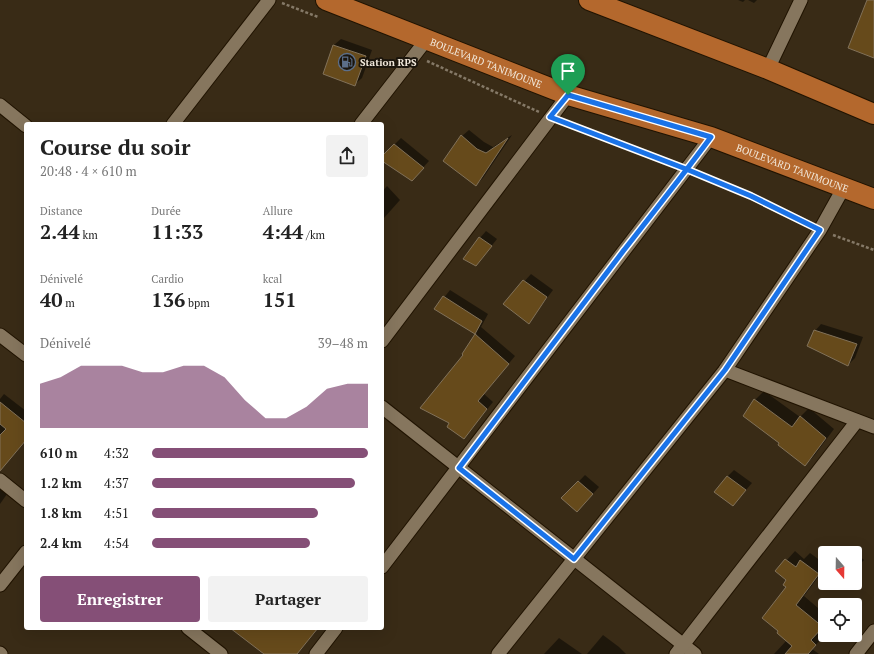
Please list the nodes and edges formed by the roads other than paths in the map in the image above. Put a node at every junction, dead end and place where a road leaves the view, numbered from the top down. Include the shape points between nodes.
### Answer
1 (269, 0) edge
2 (589, 0) edge
3 (801, 0) edge
4 (322, 9) edge
5 (427, 39) junction
6 (768, 69) junction
7 (568, 95) junction
8 (0, 105) edge
9 (874, 114) edge
10 (175, 122) edge
11 (363, 122) edge
12 (24, 124) edge
13 (711, 137) junction
14 (844, 187) junction
15 (874, 199) edge
16 (0, 335) edge
17 (384, 338) edge
18 (24, 353) edge
19 (725, 370) junction
20 (384, 409) edge
21 (857, 421) junction
22 (874, 427) edge
23 (459, 468) junction
24 (0, 480) edge
25 (24, 499) edge
26 (24, 555) edge
27 (574, 559) junction
28 (384, 565) edge
29 (0, 585) edge
30 (191, 630) edge
31 (334, 630) edge
32 (872, 636) edge
33 (680, 650) edge
34 (221, 654) edge
35 (316, 654) edge
36 (498, 654) edge
37 (694, 654) edge
38 (856, 654) edge

1 - 10 street
2 - 6 main road
3 - 6 street
4 - 5 main road, BOULEVARD TANIMOUNE
5 - 7 main road, BOULEVARD TANIMOUNE
5 - 11 street
6 - 9 main road
7 - 13 main road, BOULEVARD TANIMOUNE
7 - 17 street
8 - 12 street
13 - 14 main road, BOULEVARD TANIMOUNE
13 - 23 street
14 - 15 main road, BOULEVARD TANIMOUNE
14 - 19 street via 820,230
16 - 18 street
19 - 21 street
19 - 27 street
20 - 23 street
21 - 22 street
21 - 33 street
23 - 27 street
23 - 28 street
24 - 25 street
26 - 29 street
27 - 33 street
27 - 36 street
30 - 34 street
31 - 35 street
32 - 38 street
33 - 37 street

